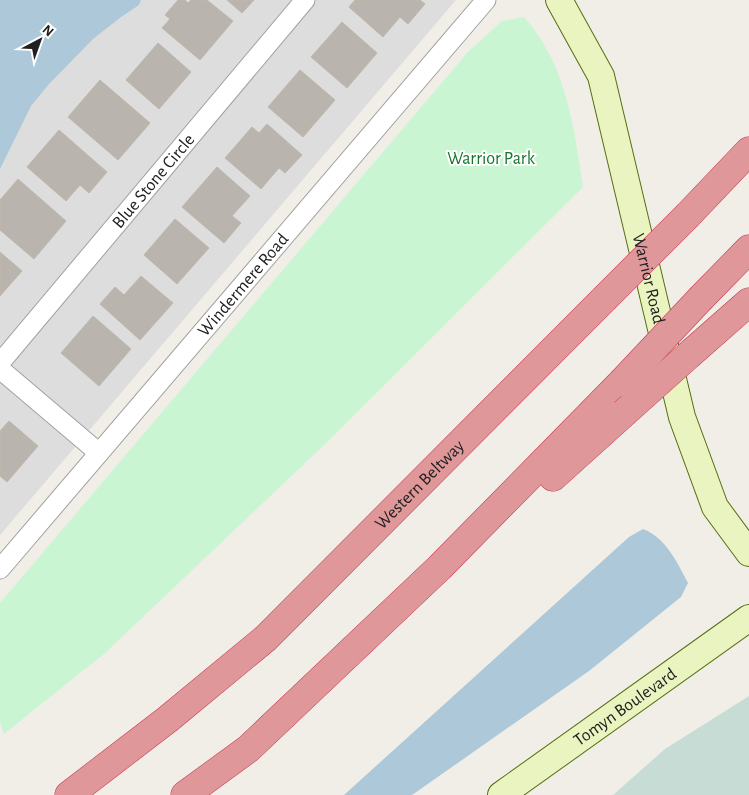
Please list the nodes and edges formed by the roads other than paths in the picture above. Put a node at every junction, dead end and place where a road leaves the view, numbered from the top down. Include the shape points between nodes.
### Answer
1 (305, 0) edge
2 (486, 0) edge
3 (559, 0) edge
4 (749, 151) edge
5 (749, 250) edge
6 (749, 302) edge
7 (0, 363) edge
8 (0, 369) edge
9 (99, 453) junction
10 (749, 553) edge
11 (0, 569) edge
12 (749, 618) edge
13 (248, 749) junction
14 (69, 795) edge
15 (185, 795) edge
16 (501, 795) edge

1 - 7 street, Blue Stone Circle
2 - 9 street, Windermere Road
3 - 10 street, Warrior Road via 602,76 682,417 715,507
4 - 14 highway, Western Beltway, bridge via 266,638
5 - 13 highway, bridge via 440,567
6 - 13 highway, bridge
8 - 9 street
9 - 11 street, Windermere Road
12 - 16 street, Tomyn Boulevard
13 - 15 highway

